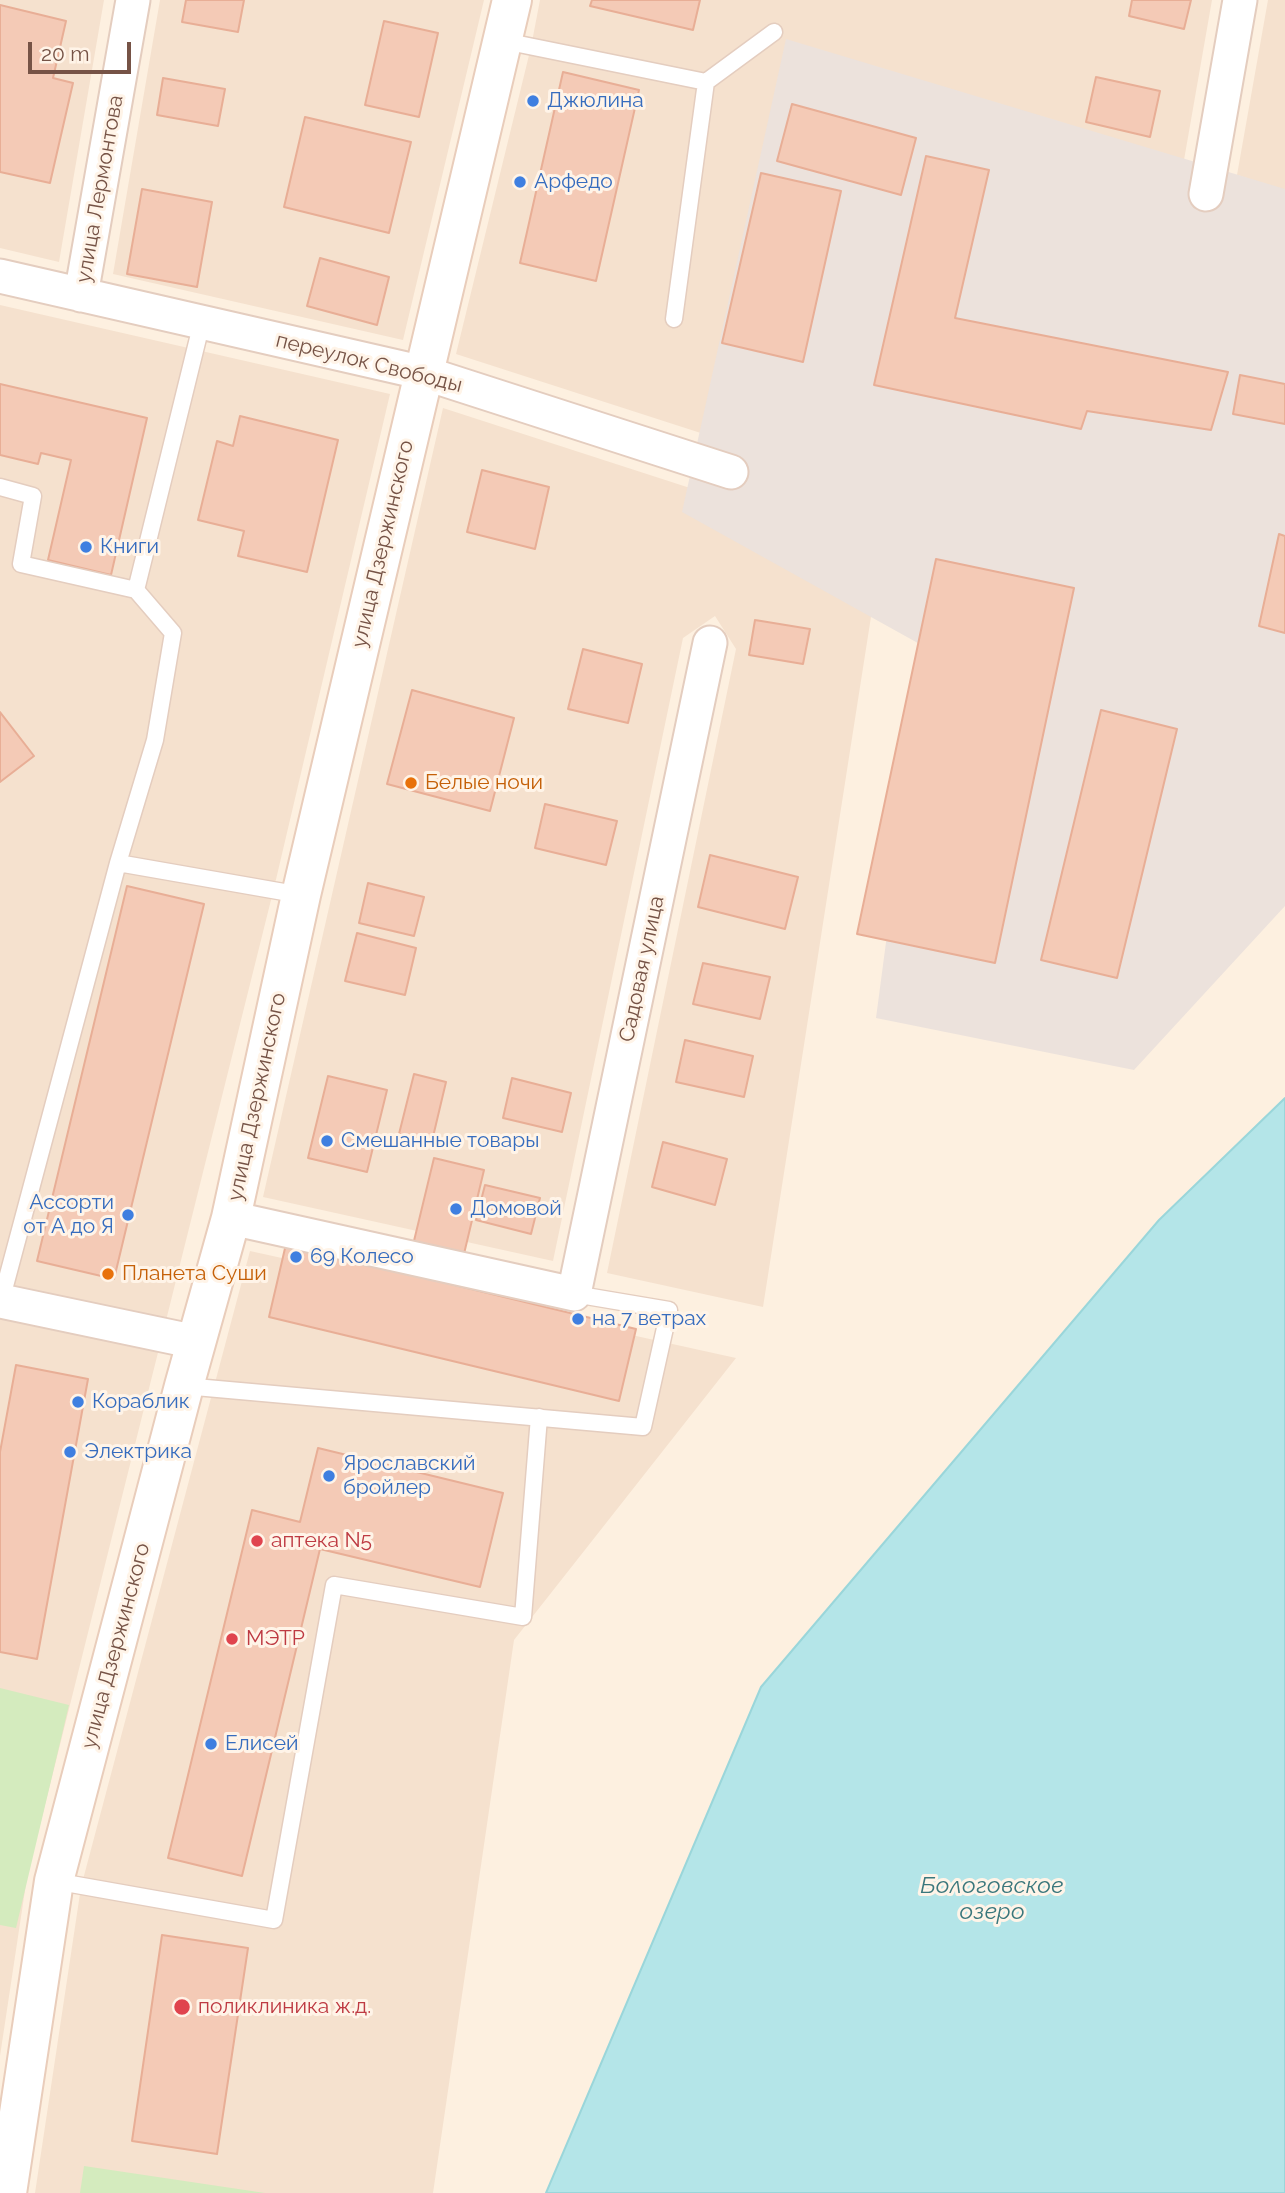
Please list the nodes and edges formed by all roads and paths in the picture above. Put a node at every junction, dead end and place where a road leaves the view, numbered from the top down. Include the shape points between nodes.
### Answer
1 (133, 0) edge
2 (512, 0) edge
3 (1240, 0) edge
4 (775, 32) dead end
5 (504, 41) junction
6 (706, 82) junction
7 (1206, 194) dead end
8 (0, 276) edge
9 (81, 295) junction
10 (674, 319) dead end
11 (202, 323) junction
12 (424, 373) junction
13 (731, 472) dead end
14 (0, 487) edge
15 (136, 590) junction
16 (710, 643) dead end
17 (118, 863) junction
18 (301, 895) junction
19 (230, 1218) junction
20 (575, 1294) junction
21 (1, 1301) edge
22 (196, 1342) junction
23 (184, 1386) junction
24 (539, 1418) junction
25 (54, 1881) junction
26 (7, 2193) edge

1 - 9 street, улица Лермонтова
2 - 5 main road, улица Дзержинского
3 - 7 street
4 - 6 lane
5 - 6 lane
5 - 12 main road, улица Дзержинского
6 - 10 lane
8 - 9 street, переулок Свободы
9 - 11 street, переулок Свободы
11 - 12 street, переулок Свободы
11 - 15 lane
12 - 13 street, переулок Свободы
12 - 18 main road, улица Дзержинского
14 - 15 lane via 33,496 21,564
15 - 17 lane via 173,633 155,740
16 - 20 street, Садовая улица
17 - 18 lane
17 - 21 lane
18 - 19 main road, улица Дзержинского
19 - 20 street
19 - 22 main road, улица Дзержинского
20 - 24 lane via 669,1310 643,1427
21 - 22 street
22 - 23 main road, улица Дзержинского
23 - 24 lane
23 - 25 main road, улица Дзержинского
24 - 25 lane via 523,1617 334,1585 274,1920
25 - 26 main road, улица Дзержинского

